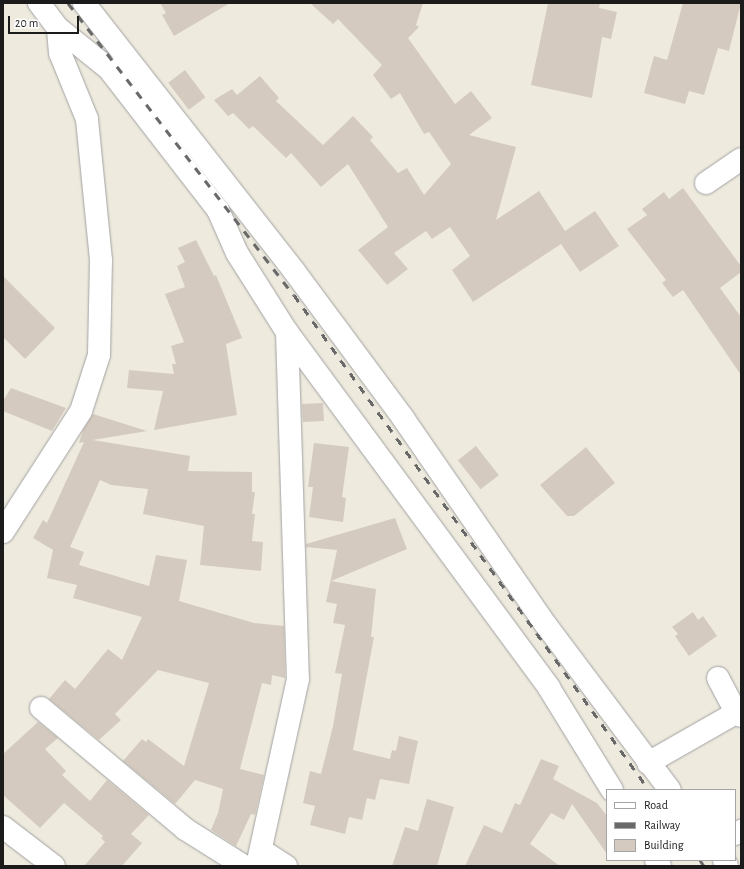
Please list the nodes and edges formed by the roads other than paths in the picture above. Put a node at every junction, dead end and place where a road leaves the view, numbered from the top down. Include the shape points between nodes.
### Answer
1 (39, 3) edge
2 (84, 3) edge
3 (58, 28) junction
4 (741, 159) edge
5 (706, 183) dead end
6 (287, 332) junction
7 (3, 532) edge
8 (718, 678) dead end
9 (41, 708) dead end
10 (740, 713) edge
11 (648, 763) junction
12 (611, 789) edge
13 (669, 789) edge
14 (3, 827) edge
15 (259, 858) edge
16 (54, 866) edge
17 (244, 866) edge
18 (286, 866) edge

1 - 3 street
2 - 11 street via 308,290 403,418 546,625
3 - 6 street via 109,69 218,210 237,254
3 - 7 street via 60,53 88,126 101,260 99,355 81,411
4 - 5 street
6 - 12 street via 549,688
6 - 15 street via 298,679
8 - 10 street
9 - 17 street via 185,829
10 - 11 street
11 - 13 street
14 - 16 street
15 - 18 street

